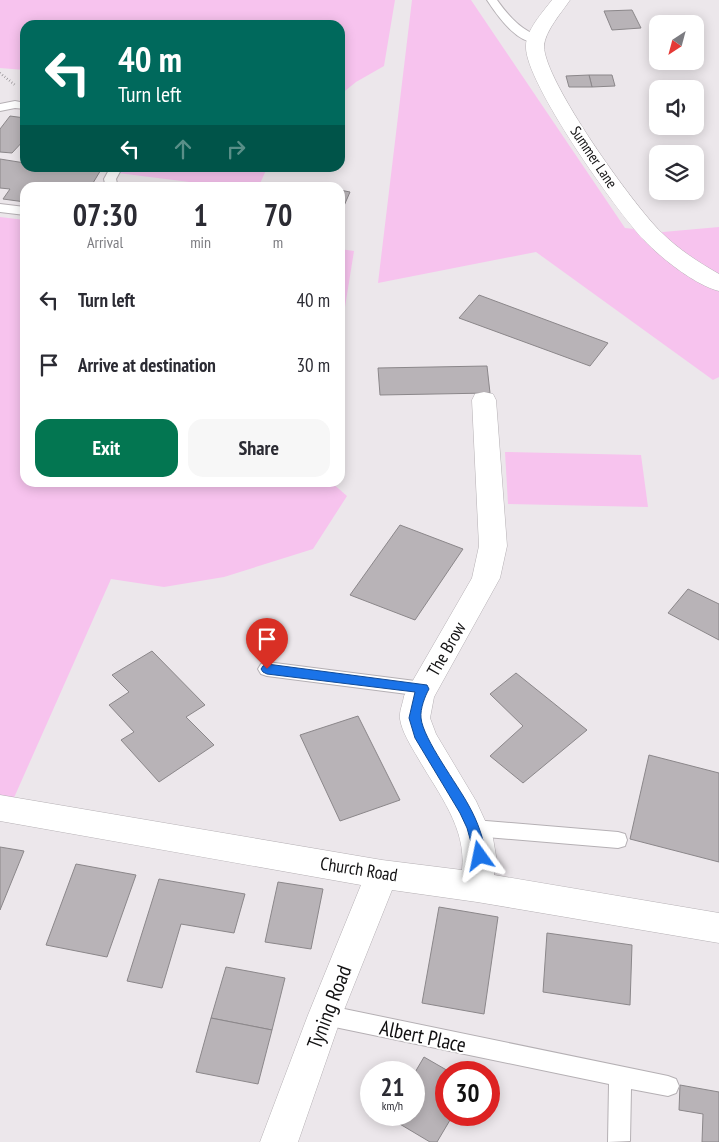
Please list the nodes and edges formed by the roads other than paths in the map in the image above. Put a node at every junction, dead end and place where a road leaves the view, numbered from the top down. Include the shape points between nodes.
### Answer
1 (492, 0) edge
2 (561, 0) edge
3 (538, 40) junction
4 (20, 105) edge
5 (0, 108) edge
6 (0, 208) edge
7 (20, 211) edge
8 (719, 284) edge
9 (484, 400) dead end
10 (267, 669) dead end
11 (423, 689) junction
12 (0, 808) edge
13 (474, 828) junction
14 (618, 840) dead end
15 (382, 874) junction
16 (477, 887) junction
17 (719, 928) edge
18 (325, 1015) junction
19 (620, 1076) junction
20 (668, 1086) dead end
21 (619, 1141) dead end
22 (279, 1142) edge

1 - 3 lane via 512,28
2 - 3 street, Summer Lane
3 - 8 street, Summer Lane via 535,47 537,63 582,143 638,220 677,258
4 - 5 lane
6 - 7 lane
9 - 11 street, The Brow via 493,546 486,578
10 - 11 lane
11 - 13 street, The Brow via 415,718 422,738
12 - 15 street, Church Road
13 - 14 lane
13 - 16 street, The Brow via 480,856
15 - 16 street, Church Road
15 - 18 street, Tyning Road
16 - 17 street, Church Road
18 - 19 lane, Albert Place
18 - 22 street, Tyning Road
19 - 20 lane, Albert Place
19 - 21 lane

